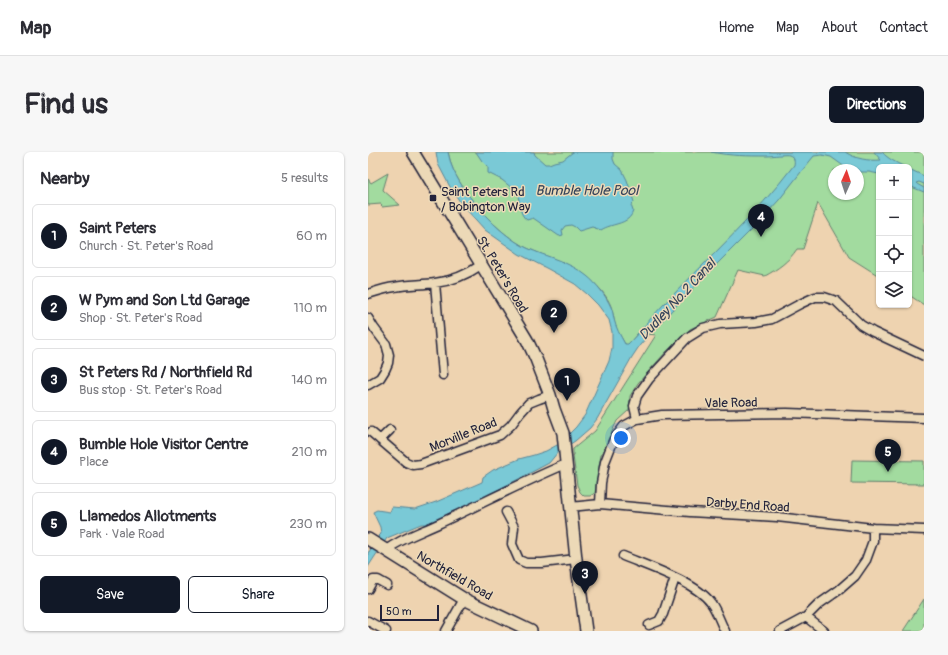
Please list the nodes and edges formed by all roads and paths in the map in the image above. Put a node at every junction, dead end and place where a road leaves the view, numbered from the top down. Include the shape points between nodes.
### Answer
1 (413, 152) edge
2 (481, 265) junction
3 (435, 283) junction
4 (368, 294) edge
5 (368, 318) edge
6 (924, 356) edge
7 (443, 375) dead end
8 (368, 385) edge
9 (550, 396) junction
10 (637, 418) junction
11 (924, 418) edge
12 (390, 430) dead end
13 (371, 432) dead end
14 (380, 440) junction
15 (566, 460) junction
16 (600, 504) junction
17 (570, 507) junction
18 (506, 512) dead end
19 (873, 528) junction
20 (924, 530) edge
21 (368, 539) edge
22 (386, 550) junction
23 (623, 556) dead end
24 (576, 559) junction
25 (675, 578) junction
26 (387, 585) dead end
27 (368, 588) edge
28 (464, 598) junction
29 (806, 617) junction
30 (368, 621) edge
31 (649, 625) dead end
32 (386, 631) edge
33 (446, 631) edge
34 (531, 631) edge
35 (586, 631) edge
36 (725, 631) edge
37 (780, 631) edge
38 (824, 631) edge

1 - 2 street, St. Peter's Road
2 - 3 street via 460,277
2 - 9 street, St. Peter's Road via 527,340
3 - 4 street via 394,287
3 - 7 street
5 - 8 street via 386,344 389,355 380,378
6 - 10 street via 861,325 836,301 815,297 772,319 720,324 703,328 687,338 649,379 637,396 634,406
9 - 14 street, Morville Road via 529,403 500,435 421,464 413,465 406,462
9 - 15 street, St. Peter's Road via 563,433
10 - 11 street, Vale Road via 662,415 787,413
10 - 16 street via 624,426 614,440 605,462
12 - 14 street
13 - 14 street, Morville Road
15 - 17 street, St. Peter's Road
15 - 22 street
16 - 17 street, Darby End Road
16 - 19 street, Darby End Road via 777,517
17 - 24 street, St. Peter's Road
18 - 24 street via 514,527 512,544 519,560 542,564
19 - 20 street, Darby End Road
19 - 29 street via 873,541 866,560 855,576
21 - 22 street, Northfield Road
22 - 28 street, Northfield Road
23 - 25 street
24 - 35 street, St. Peter's Road
25 - 31 street via 663,614 659,621
25 - 36 street via 693,588 712,604
26 - 27 street via 373,580
28 - 33 street
28 - 34 street, Northfield Road
29 - 37 street
29 - 38 street
30 - 32 street

